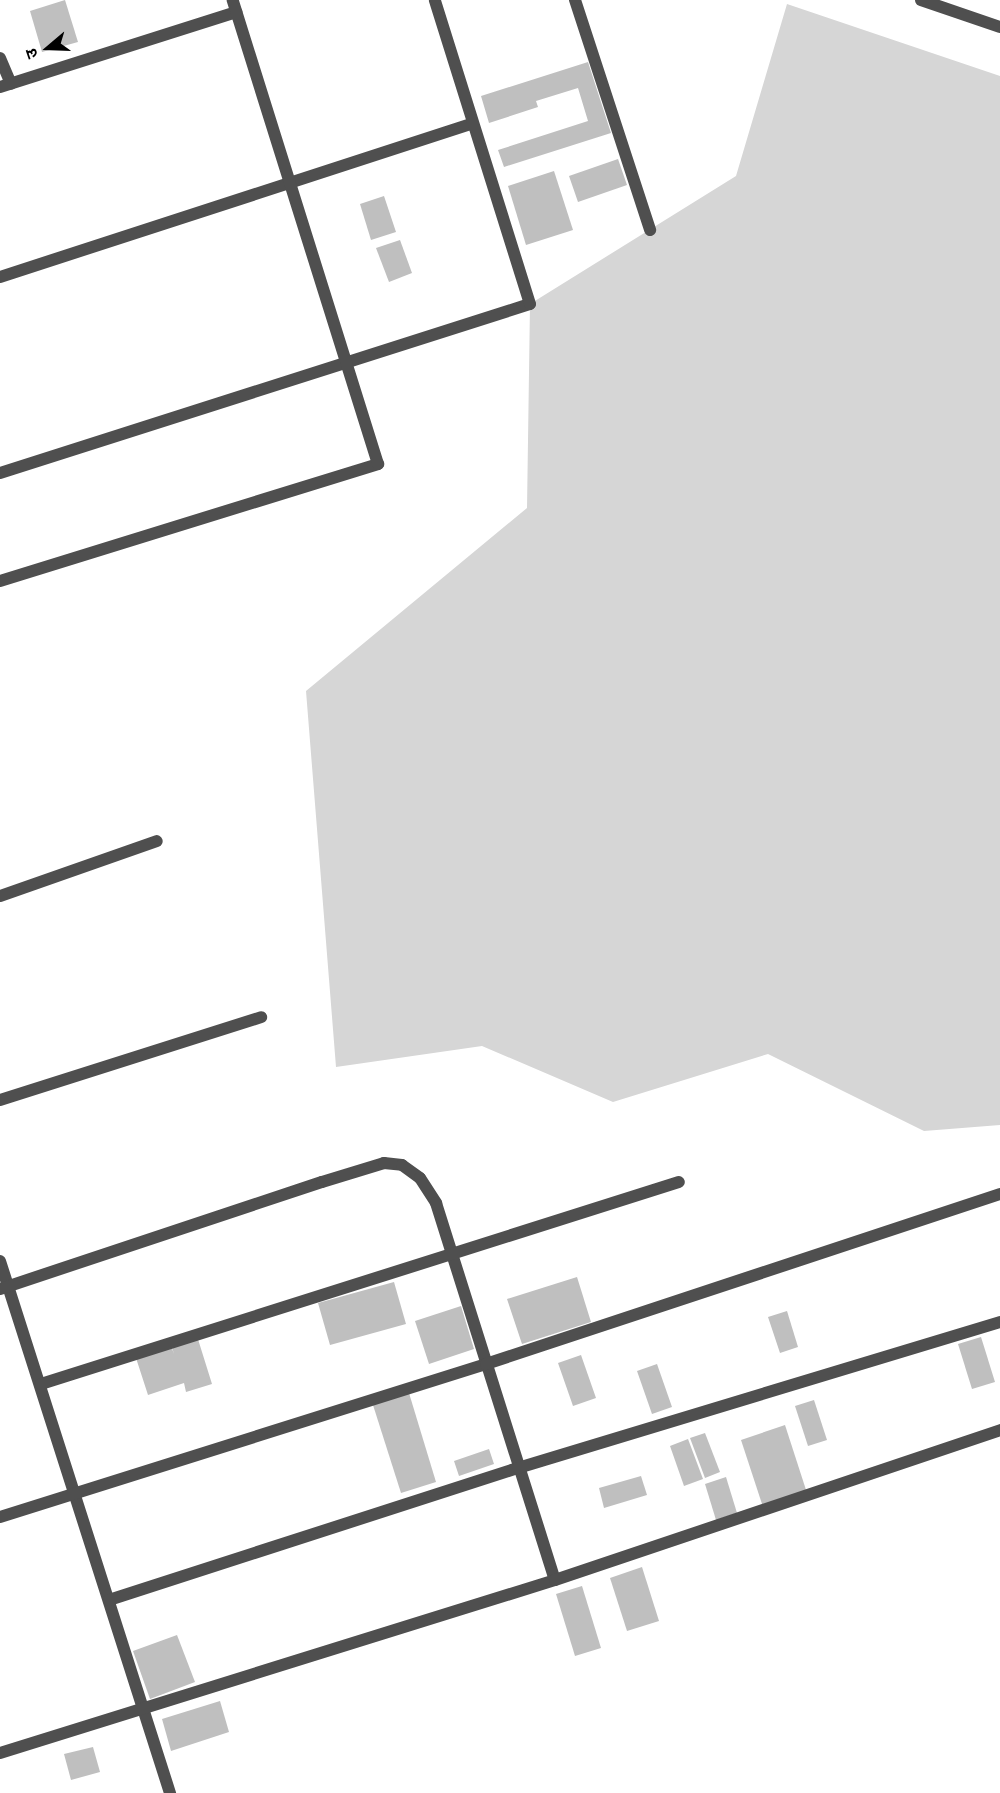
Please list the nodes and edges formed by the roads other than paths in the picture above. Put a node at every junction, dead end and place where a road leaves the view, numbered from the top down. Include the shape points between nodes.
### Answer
1 (435, 0) edge
2 (575, 0) edge
3 (921, 0) edge
4 (234, 6) edge
5 (1000, 27) edge
6 (0, 58) edge
7 (5, 86) edge
8 (473, 123) junction
9 (291, 181) junction
10 (650, 230) dead end
11 (0, 278) edge
12 (346, 360) junction
13 (0, 472) edge
14 (0, 581) edge
15 (157, 841) dead end
16 (0, 896) edge
17 (261, 1017) dead end
18 (0, 1100) edge
19 (679, 1182) dead end
20 (1000, 1194) edge
21 (453, 1254) junction
22 (0, 1261) edge
23 (4, 1287) edge
24 (1000, 1322) edge
25 (486, 1364) junction
26 (41, 1384) junction
27 (1000, 1430) edge
28 (518, 1468) junction
29 (74, 1493) junction
30 (0, 1517) edge
31 (555, 1580) junction
32 (109, 1600) junction
33 (142, 1707) junction
34 (0, 1753) edge
35 (170, 1793) edge

1 - 8 street
2 - 10 street
3 - 5 street
4 - 7 street
4 - 9 street
6 - 7 street
8 - 9 street
8 - 12 street via 530,304
9 - 11 street
9 - 12 street
12 - 13 street
12 - 14 street via 378,464
15 - 16 street
17 - 18 street
19 - 21 street
20 - 25 street
21 - 23 street via 436,1203 420,1178 402,1165 384,1163
21 - 25 street
21 - 26 street
22 - 23 street
23 - 26 street
24 - 28 street
25 - 28 street
25 - 29 street
26 - 29 street
27 - 31 street
28 - 31 street
28 - 32 street
29 - 30 street
29 - 32 street
31 - 33 street
32 - 33 street
33 - 34 street
33 - 35 street

